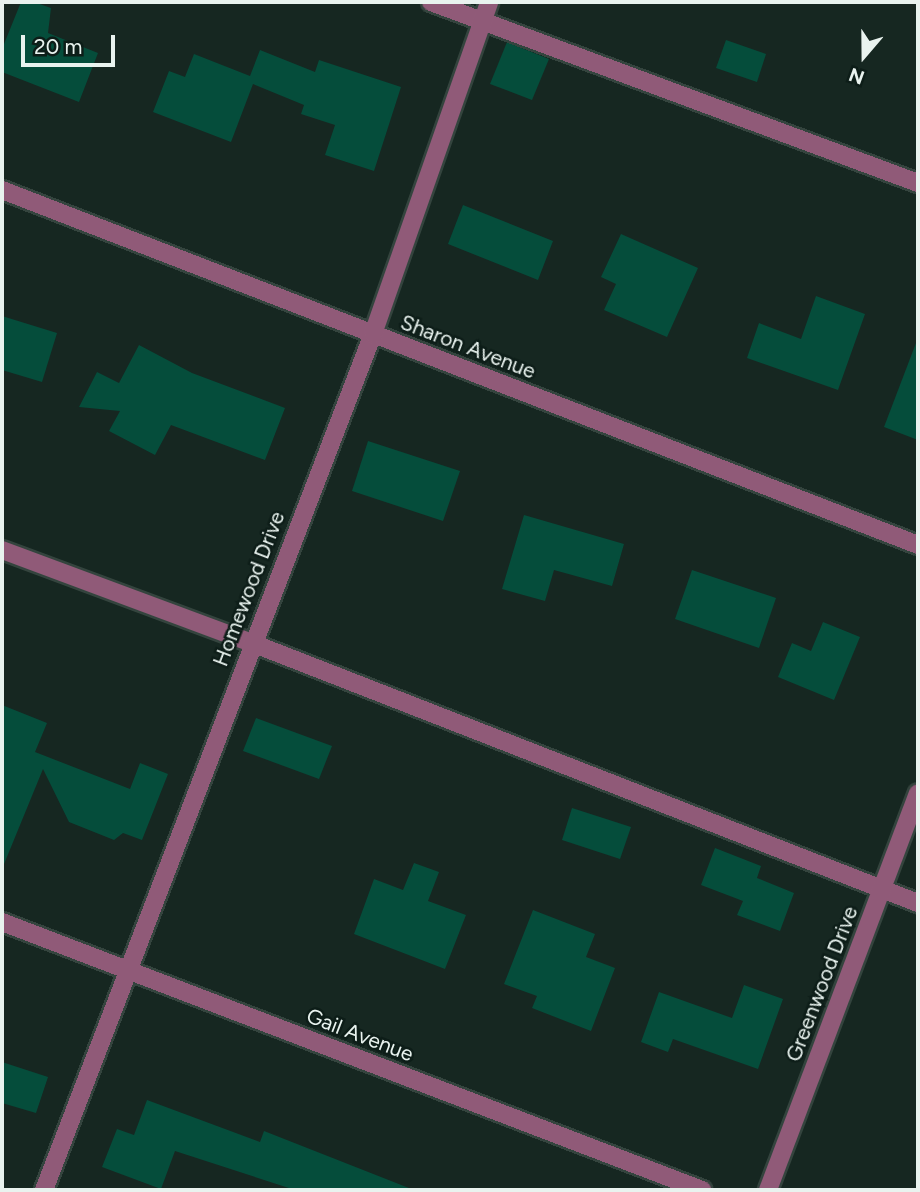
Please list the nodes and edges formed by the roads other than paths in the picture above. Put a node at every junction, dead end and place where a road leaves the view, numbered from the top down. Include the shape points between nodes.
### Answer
1 (431, 2) edge
2 (489, 2) edge
3 (482, 22) junction
4 (918, 183) edge
5 (2, 190) edge
6 (373, 334) junction
7 (918, 545) edge
8 (2, 550) edge
9 (252, 643) junction
10 (918, 793) edge
11 (882, 889) junction
12 (918, 903) edge
13 (2, 922) edge
14 (128, 970) junction
15 (44, 1190) edge
16 (702, 1190) edge
17 (768, 1190) edge

1 - 3 street
2 - 3 street, Homewood Drive
3 - 4 street
3 - 6 street, Homewood Drive
5 - 6 street, Sharon Avenue
6 - 7 street, Sharon Avenue
6 - 9 street, Homewood Drive
8 - 9 street
9 - 11 street
9 - 14 street, Homewood Drive
10 - 11 street, Greenwood Drive
11 - 12 street
11 - 17 street, Greenwood Drive
13 - 14 street, Gail Avenue
14 - 15 street, Homewood Drive
14 - 16 street, Gail Avenue

